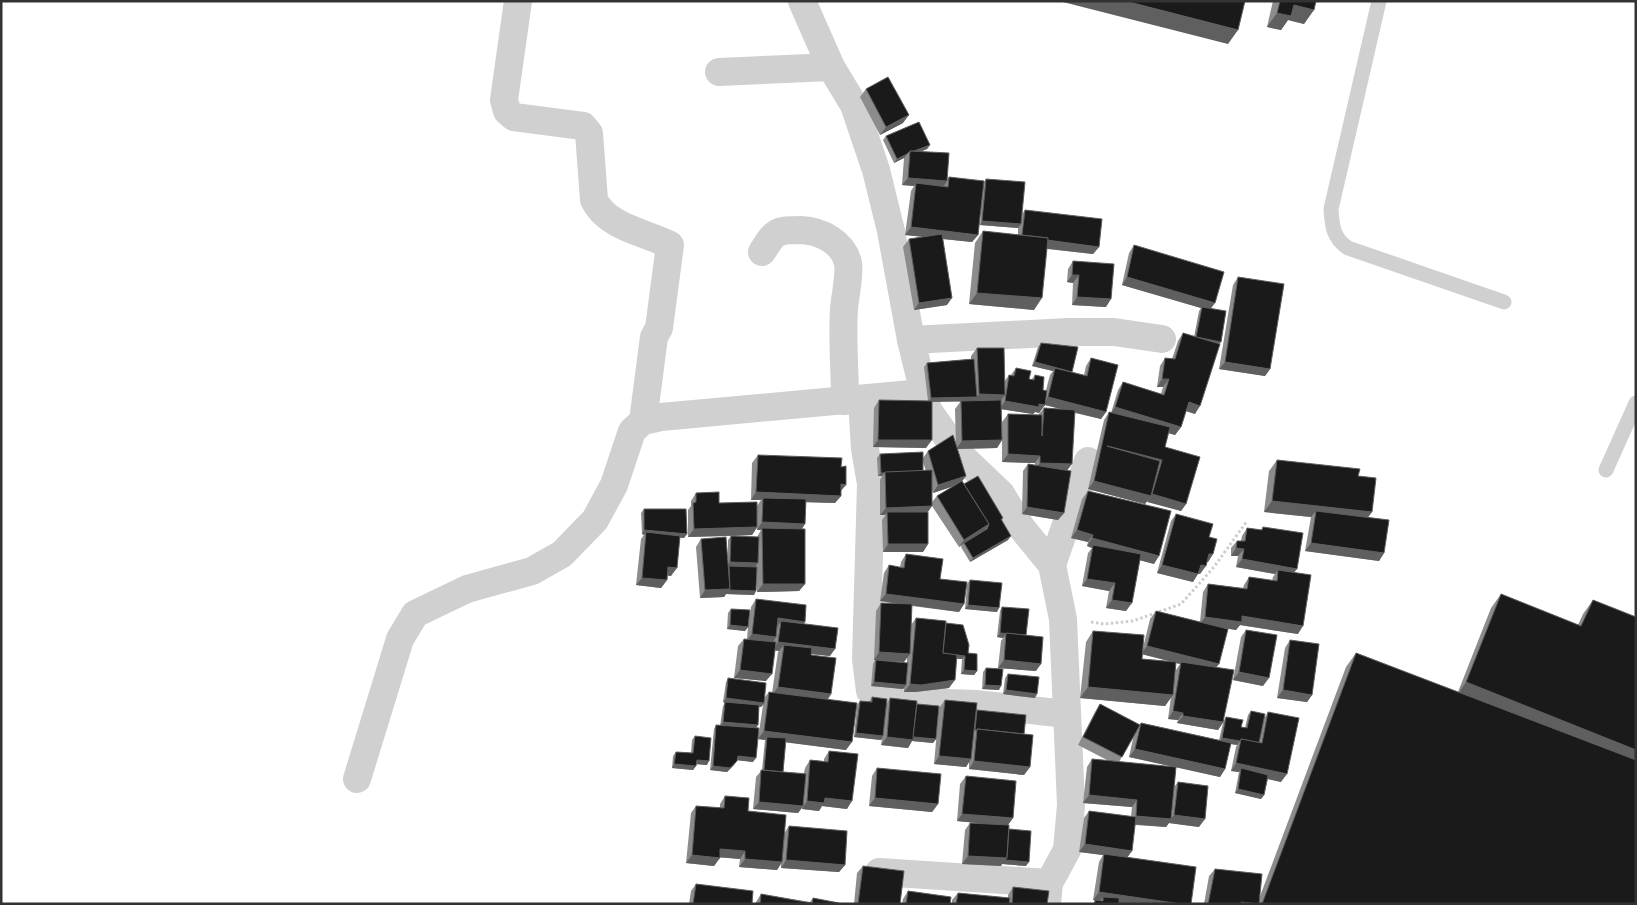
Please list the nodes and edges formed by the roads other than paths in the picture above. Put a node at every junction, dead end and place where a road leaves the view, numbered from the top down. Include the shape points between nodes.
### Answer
1 (518, 1) edge
2 (802, 1) edge
3 (1379, 1) edge
4 (832, 67) junction
5 (719, 72) dead end
6 (762, 252) dead end
7 (1504, 302) dead end
8 (1162, 339) dead end
9 (910, 340) junction
10 (922, 393) junction
11 (854, 400) junction
12 (1636, 403) edge
13 (642, 421) junction
14 (1088, 461) dead end
15 (1606, 470) dead end
16 (1052, 565) junction
17 (1066, 714) junction
18 (357, 779) dead end
19 (879, 872) edge
20 (1048, 893) edge

1 - 13 street via 504,100 507,111 514,117 583,126 589,133 594,200 598,209 626,228 670,245
2 - 4 street
3 - 7 lane via 1331,210 1338,241 1348,248
4 - 5 street
4 - 9 street via 854,105 876,170 891,231
6 - 11 street via 773,235 782,230 810,231 832,239 842,250 848,264 844,311
8 - 9 street via 1114,332 1068,332
9 - 10 street
10 - 11 street
10 - 16 street via 928,410 959,454 1000,494 1021,527
11 - 13 street
11 - 17 street via 871,484 866,659 870,691 947,703
12 - 15 lane
13 - 18 street via 632,431 614,484 595,520 562,554 532,571 467,590 415,614 400,639
14 - 16 street
16 - 17 street via 1063,619
17 - 20 street via 1071,804 1067,850
19 - 20 street

